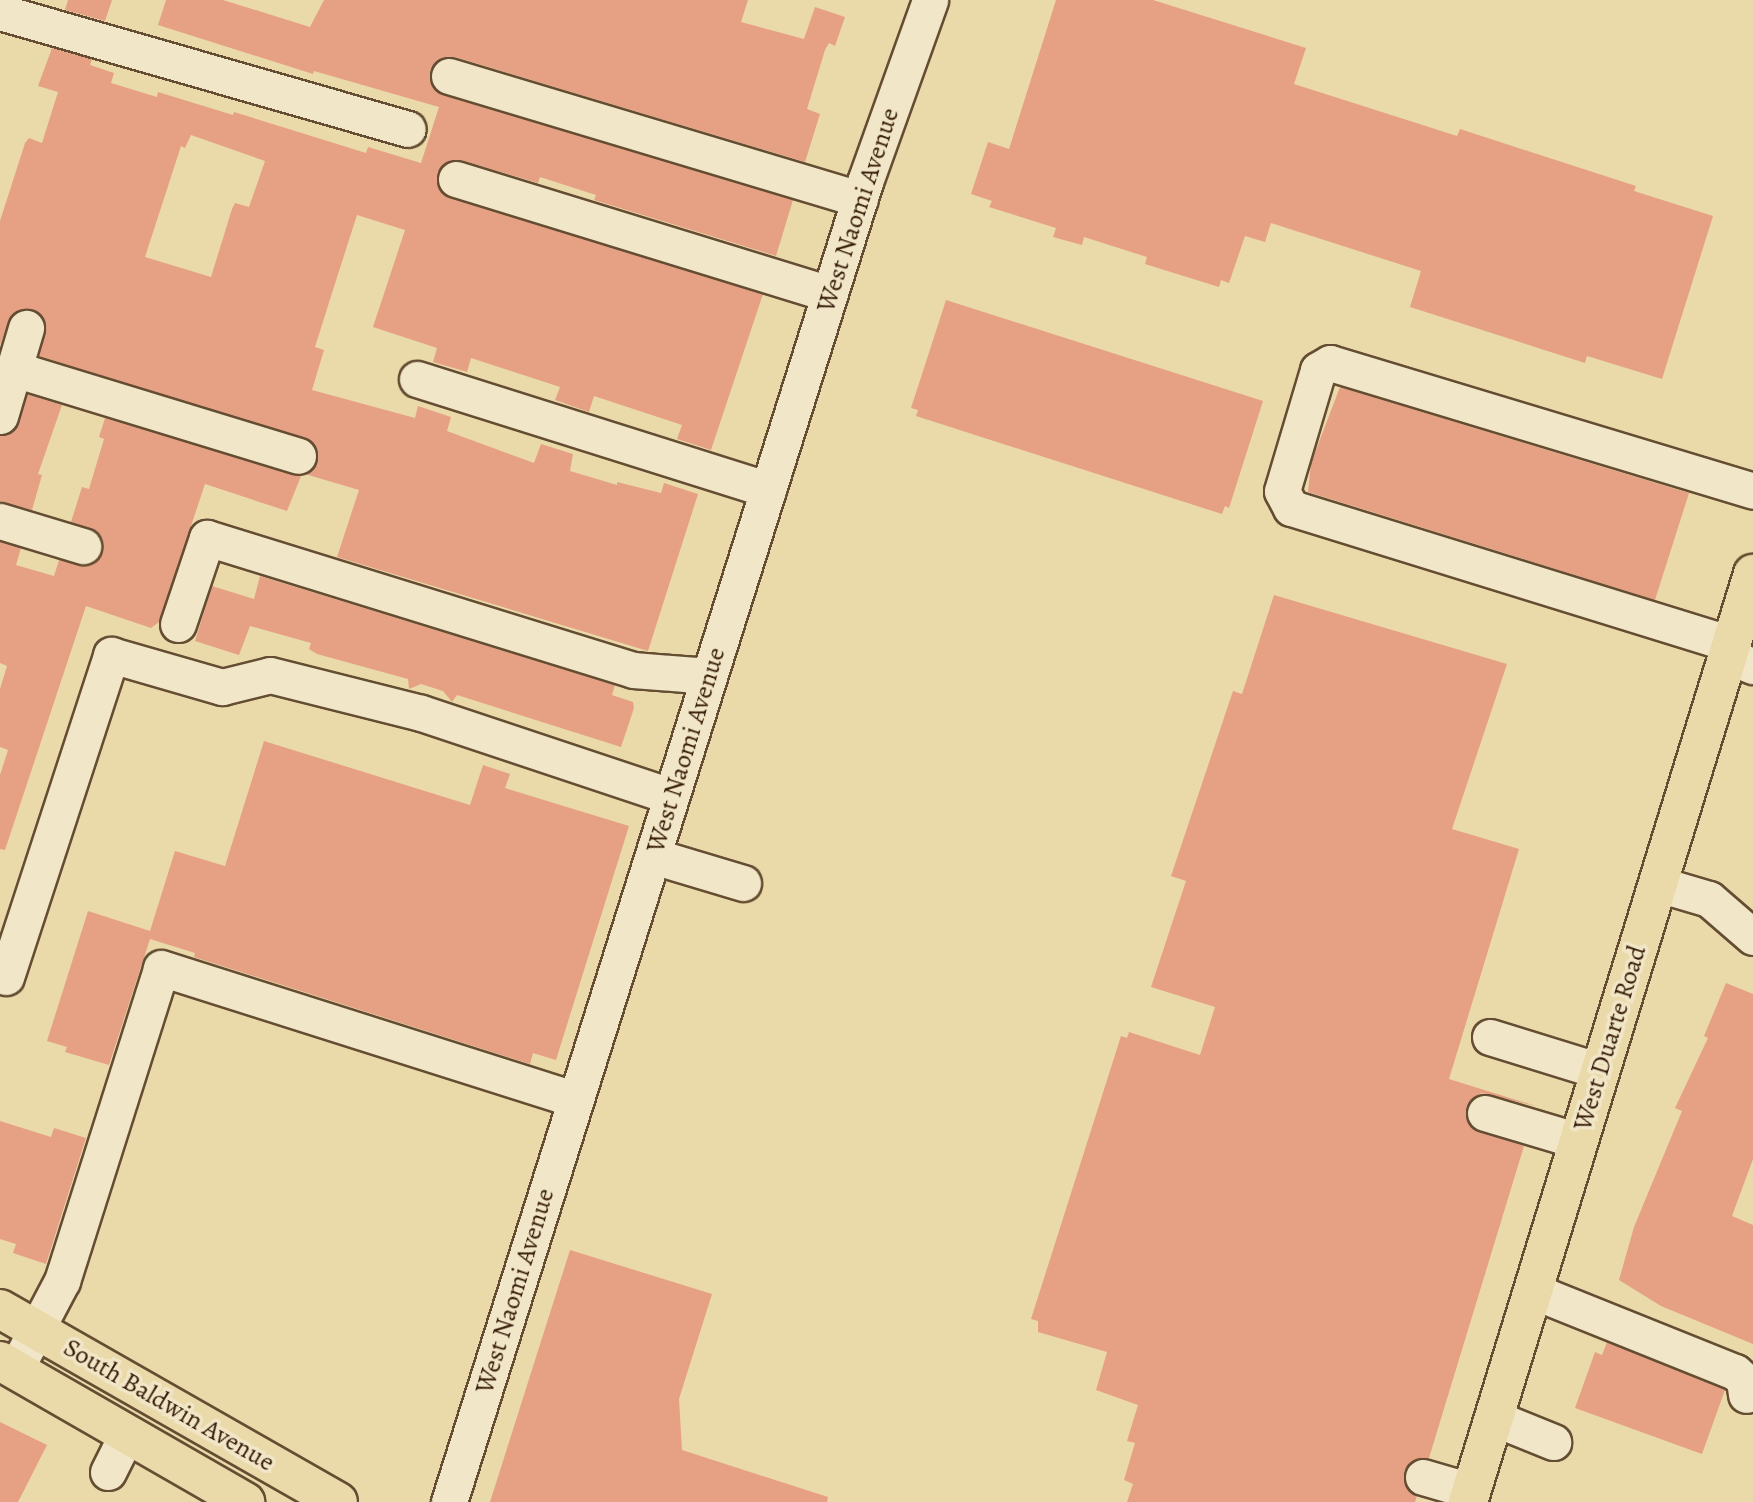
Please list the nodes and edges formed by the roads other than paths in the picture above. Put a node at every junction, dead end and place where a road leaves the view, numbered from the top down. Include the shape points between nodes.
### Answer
1 (923, 1) edge
2 (0, 12) edge
3 (449, 76) dead end
4 (408, 129) dead end
5 (456, 179) dead end
6 (860, 199) junction
7 (830, 294) junction
8 (26, 328) dead end
9 (14, 369) junction
10 (417, 379) dead end
11 (0, 416) edge
12 (298, 456) dead end
13 (768, 490) junction
14 (1753, 491) edge
15 (0, 521) edge
16 (83, 546) dead end
17 (1753, 574) edge
18 (178, 624) dead end
19 (1737, 655) edge
20 (709, 676) junction
21 (671, 796) junction
22 (653, 856) junction
23 (743, 883) dead end
24 (1658, 884) junction
25 (1753, 937) edge
26 (6, 977) dead end
27 (1490, 1037) dead end
28 (1600, 1071) junction
29 (576, 1100) junction
30 (1485, 1113) dead end
31 (1579, 1141) junction
32 (1536, 1280) junction
33 (0, 1309) edge
34 (37, 1330) junction
35 (1753, 1354) edge
36 (8, 1366) edge
37 (1746, 1395) dead end
38 (1494, 1419) junction
39 (127, 1434) junction
40 (1553, 1442) dead end
41 (107, 1472) dead end
42 (1423, 1477) dead end
43 (1469, 1497) edge
44 (245, 1502) edge
45 (338, 1502) edge
46 (449, 1502) edge

1 - 6 street, West Naomi Avenue
2 - 4 street
3 - 6 street
5 - 7 street
6 - 7 street, West Naomi Avenue
7 - 13 street, West Naomi Avenue
8 - 9 street
9 - 11 street
9 - 12 street
10 - 13 street
13 - 20 street, West Naomi Avenue
14 - 19 street via 1330,363 1318,370 1282,491 1291,508
15 - 16 street
17 - 19 main road, West Duarte Road
18 - 20 street via 207,538 633,670
19 - 24 main road, West Duarte Road
20 - 21 street, West Naomi Avenue
21 - 22 street, West Naomi Avenue
21 - 26 street via 421,713 270,675 222,687 111,655
22 - 23 street
22 - 29 street, West Naomi Avenue
24 - 25 street via 1709,899
24 - 28 main road, West Duarte Road
27 - 28 street
28 - 31 main road, West Duarte Road
29 - 34 street via 161,968 62,1280
29 - 46 street, West Naomi Avenue
30 - 31 street
31 - 32 main road, West Duarte Road
32 - 35 street
32 - 37 street via 1735,1372 1744,1380
32 - 38 main road, West Duarte Road
33 - 34 main road, South Baldwin Avenue
34 - 36 street
34 - 45 main road, South Baldwin Avenue
36 - 39 main road, South Baldwin Avenue
38 - 40 street
38 - 43 main road, West Duarte Road
39 - 41 street
39 - 44 main road, South Baldwin Avenue
42 - 43 street

